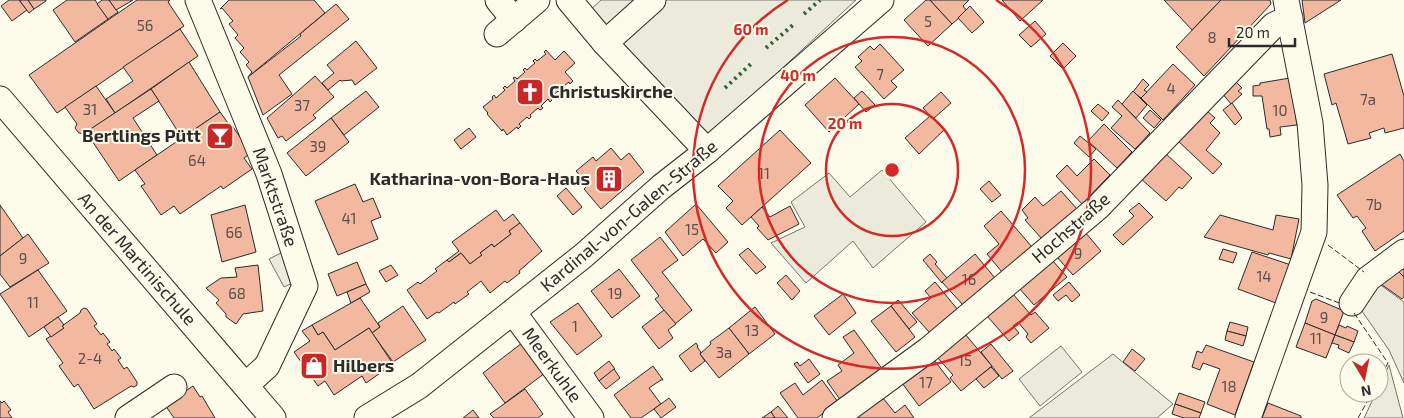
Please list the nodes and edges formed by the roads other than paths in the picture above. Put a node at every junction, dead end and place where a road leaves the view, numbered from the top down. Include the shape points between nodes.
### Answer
1 (198, 0) edge
2 (498, 0) edge
3 (537, 0) edge
4 (569, 0) edge
5 (653, 0) edge
6 (881, 0) edge
7 (1288, 9) edge
8 (605, 43) junction
9 (0, 99) edge
10 (707, 150) junction
11 (1404, 252) edge
12 (1352, 303) dead end
13 (514, 312) junction
14 (246, 385) junction
15 (174, 387) dead end
16 (128, 418) edge
17 (273, 418) edge
18 (367, 418) edge
19 (591, 418) edge
20 (835, 418) edge
21 (1248, 418) edge

1 - 14 street, Marktstraße via 269,174 305,286 268,366
2 - 3 street via 506,27
4 - 8 street
5 - 8 street
6 - 10 street, Kardinal-von-Galen-Straße
7 - 20 street, Hochstraße via 1097,208 928,350
7 - 21 street via 1310,123 1315,186 1314,232
8 - 10 street
9 - 14 street, An der Martinischule
10 - 13 street, Kardinal-von-Galen-Straße
11 - 12 street via 1368,279
13 - 18 street, Kardinal-von-Galen-Straße via 419,386
13 - 19 street, Meerkuhle
14 - 17 street, An der Martinischule
15 - 16 street

